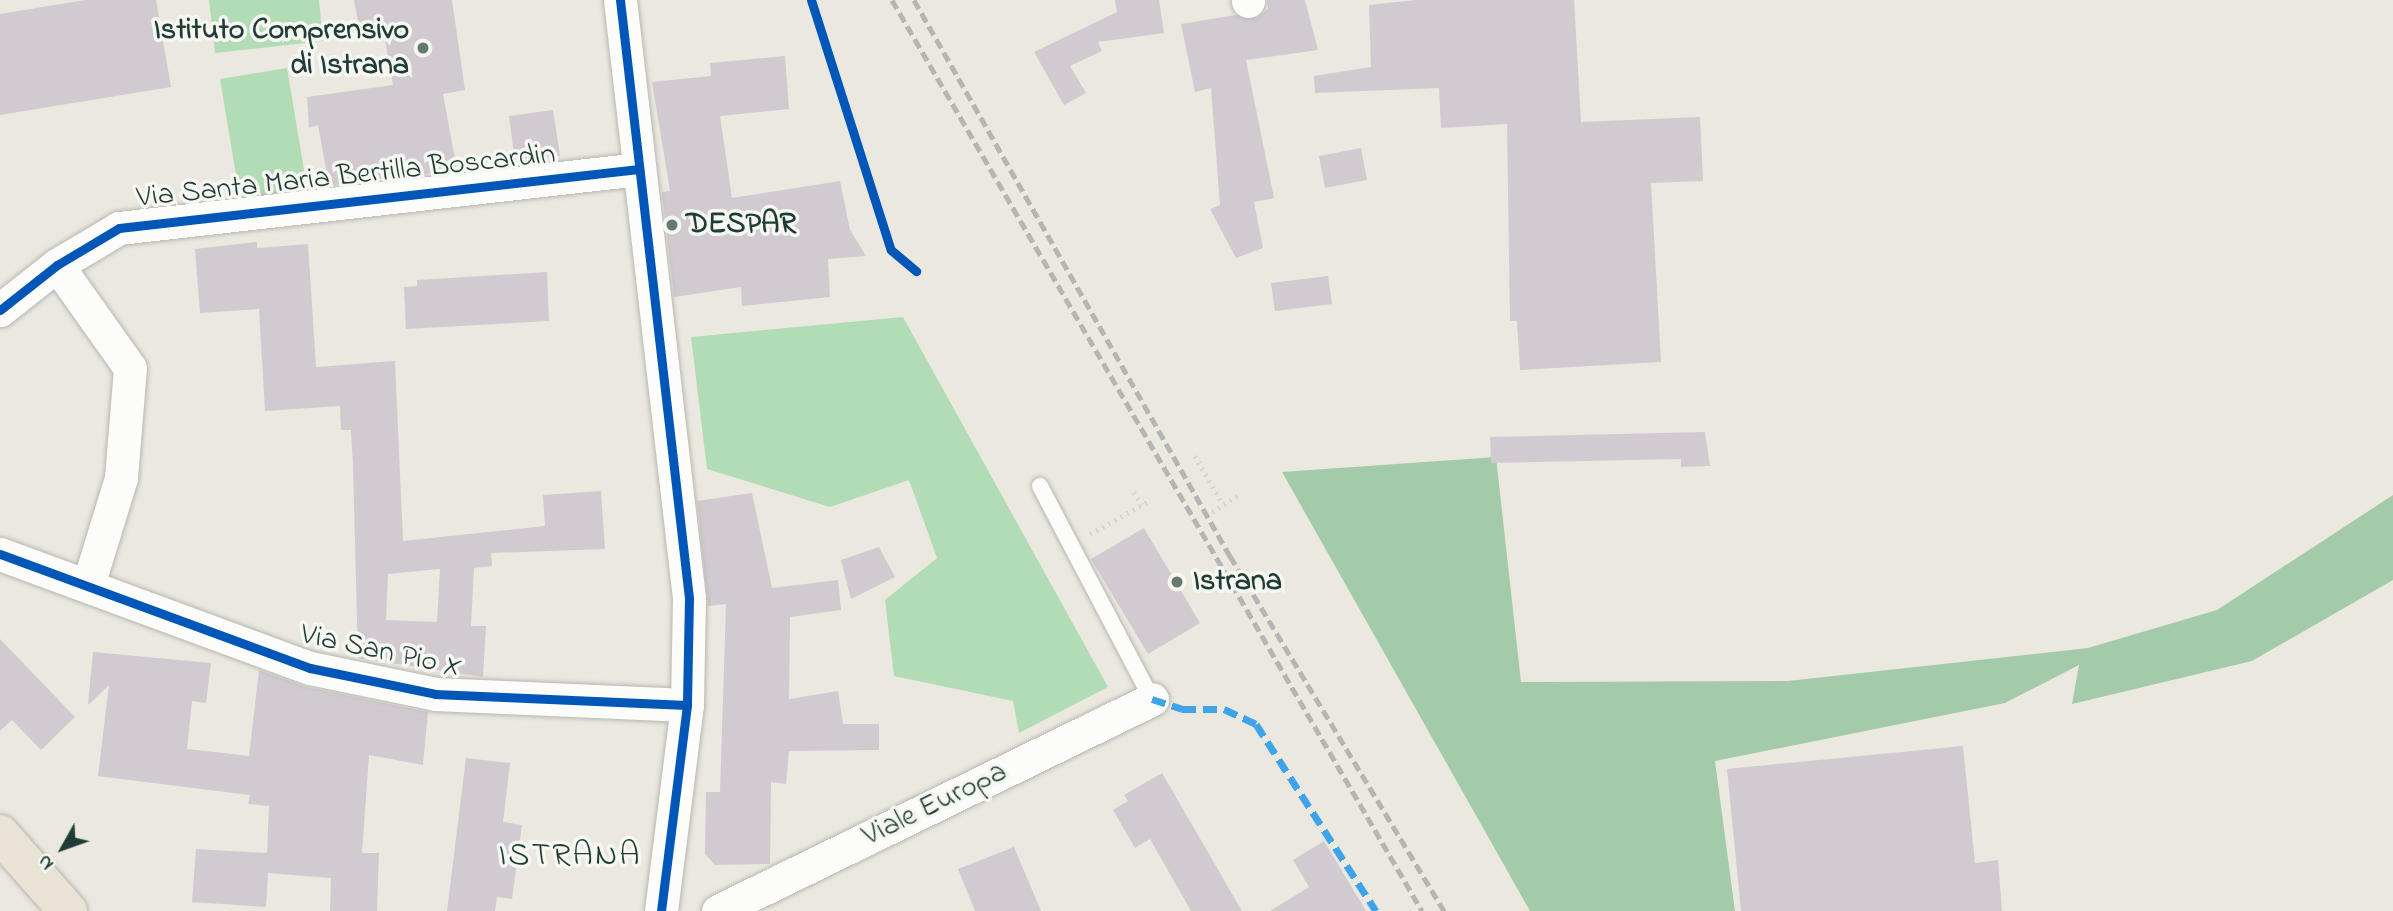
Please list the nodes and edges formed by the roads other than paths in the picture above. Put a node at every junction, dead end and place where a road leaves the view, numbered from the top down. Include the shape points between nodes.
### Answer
1 (620, 0) edge
2 (639, 169) junction
3 (57, 265) junction
4 (0, 310) edge
5 (1040, 486) dead end
6 (0, 554) edge
7 (89, 582) junction
8 (1152, 698) joint
9 (687, 705) junction
10 (0, 834) edge
11 (68, 911) edge
12 (661, 911) edge
13 (718, 911) edge

1 - 2 street
2 - 3 street, Via Santa Maria Bertilla Boscardin via 119,228
2 - 9 street via 689,598
3 - 4 street, Via Santa Maria Bertilla Boscardin
3 - 7 street via 130,368 121,478
5 - 8 lane
6 - 7 street, Via San Pio X
7 - 9 street, Via San Pio X via 310,668 435,694
8 - 13 street, Viale Europa
9 - 12 street
10 - 11 main road

